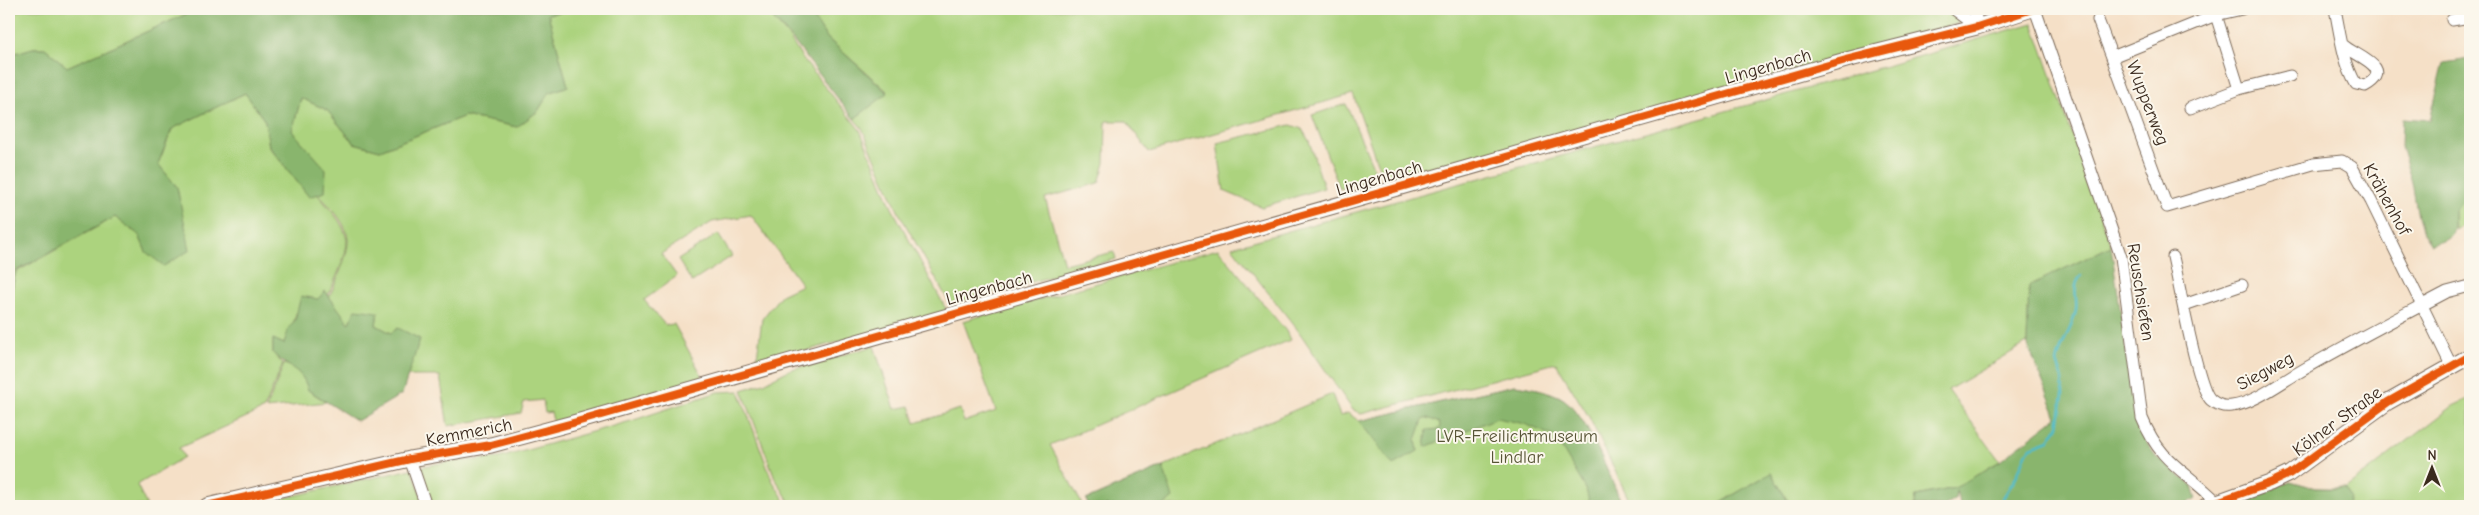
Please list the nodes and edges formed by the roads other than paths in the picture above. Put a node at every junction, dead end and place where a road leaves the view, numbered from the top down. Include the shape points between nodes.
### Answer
1 (1953, 9) edge
2 (1975, 9) edge
3 (2034, 9) edge
4 (2242, 9) edge
5 (2334, 9) edge
6 (2216, 16) junction
7 (2470, 17) edge
8 (2098, 20) dead end
9 (2452, 20) dead end
10 (1977, 27) junction
11 (2343, 45) dead end
12 (2112, 57) junction
13 (2290, 76) dead end
14 (2239, 88) junction
15 (2190, 108) dead end
16 (2167, 207) joint
17 (2173, 257) dead end
18 (2242, 286) dead end
19 (2470, 286) edge
20 (2184, 305) junction
21 (2421, 306) junction
22 (2470, 356) edge
23 (2452, 365) junction
24 (734, 376) joint
25 (410, 459) junction
26 (2211, 504) edge
27 (207, 506) edge
28 (426, 506) edge

1 - 10 street
2 - 10 street
3 - 10 street, Lingenbach
3 - 26 street, Reuschsiefen via 2121,257 2142,418 2150,439 2161,454
4 - 6 street, Wupperweg
5 - 11 street
6 - 12 street, Wupperweg
6 - 14 street
7 - 9 street
8 - 12 street, Wupperweg
10 - 24 street, Lingenbach via 1827,65
12 - 16 street, Wupperweg
13 - 14 street
14 - 15 street
16 - 21 street, Krähenhof via 2313,164 2342,161 2352,168 2371,201
17 - 20 street, Siegweg
18 - 20 street
19 - 21 street, Siegweg via 2446,292
20 - 21 street, Siegweg via 2204,391 2220,406 2231,407 2272,389
21 - 23 street, Krähenhof
22 - 23 street, Kölner Straße
23 - 26 street, Kölner Straße via 2388,402 2289,474
24 - 25 street, Kemmerich via 491,445
25 - 27 street, Kemmerich
25 - 28 street

